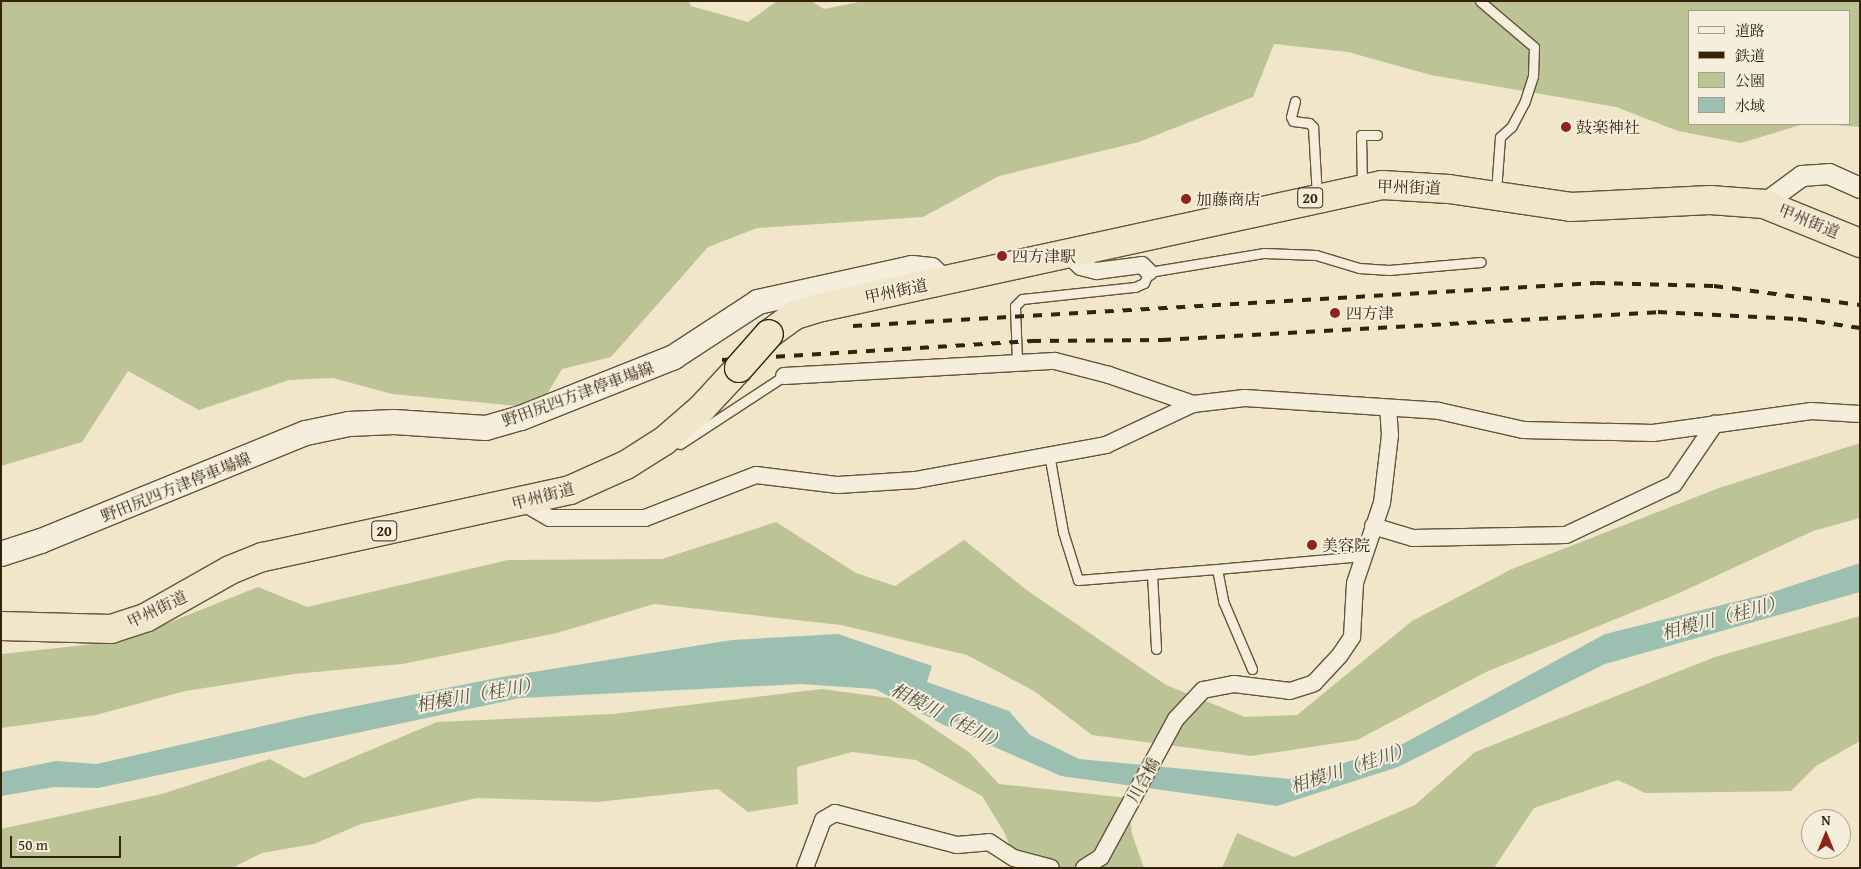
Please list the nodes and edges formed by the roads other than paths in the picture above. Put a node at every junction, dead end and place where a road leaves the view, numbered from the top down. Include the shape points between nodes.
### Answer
1 (1480, 1) edge
2 (1295, 101) dead end
3 (1378, 134) dead end
4 (1362, 187) junction
5 (1860, 188) edge
6 (1317, 196) junction
7 (1495, 197) junction
8 (1764, 204) junction
9 (1860, 243) edge
10 (1068, 255) junction
11 (1481, 262) dead end
12 (1149, 272) junction
13 (944, 282) junction
14 (1017, 361) junction
15 (784, 376) joint
16 (1193, 404) junction
17 (1388, 410) junction
18 (1860, 414) edge
19 (1715, 424) junction
20 (1049, 454) junction
21 (643, 455) junction
22 (522, 502) junction
23 (1373, 526) junction
24 (1, 554) edge
25 (1362, 556) junction
26 (1217, 569) junction
27 (1152, 574) junction
28 (1, 626) edge
29 (1156, 649) dead end
30 (1252, 669) dead end
31 (805, 868) edge
32 (1051, 868) edge
33 (1084, 868) edge

1 - 7 lane via 1534,47 1534,76 1524,102 1500,138
2 - 6 lane via 1293,122 1308,123 1313,127
3 - 4 lane via 1361,135
4 - 6 highway, 甲州街道 / 20
4 - 7 highway, 甲州街道 / 20 via 1405,184
5 - 8 street via 1829,174 1802,176
6 - 10 highway, 甲州街道 / 20
7 - 8 highway, 甲州街道 / 20 via 1571,207 1710,200
8 - 9 highway, 甲州街道 / 20
10 - 12 street via 1081,268 1096,271 1142,265
10 - 13 highway, 甲州街道 / 20
11 - 12 lane via 1388,270 1359,268 1316,255 1264,253
12 - 14 lane via 1144,283 1135,287 1022,299 1015,306
13 - 21 highway, 甲州街道 / 20, bridge via 808,311 783,322 682,426
13 - 24 main road, 野田尻四方津停車場線 via 931,270 912,268 758,302 674,357 521,418 486,428 394,422 349,424 306,433 41,541
14 - 15 street
14 - 16 street via 1055,361 1109,374
15 - 21 lane via 672,449
16 - 17 street via 1245,398 1311,400
16 - 20 street via 1106,445
17 - 19 street via 1439,411 1523,430 1653,433
17 - 23 street, 川合橋 via 1390,435 1382,502
18 - 19 street via 1812,411
19 - 23 street via 1674,484 1566,535 1413,538
20 - 22 street via 916,480 838,485 756,475 644,518 550,518
20 - 27 lane via 1063,532 1078,580
21 - 22 highway, 甲州街道 / 20 via 570,490
22 - 28 highway, 甲州街道 / 20 via 263,557 230,570 147,617 111,629
23 - 25 street, 川合橋
25 - 26 lane
25 - 33 street, 川合橋 via 1355,582 1352,637 1314,683 1290,691 1234,684 1203,690 1176,719 1101,857
26 - 27 lane
26 - 30 lane via 1223,601
27 - 29 lane
31 - 32 street via 823,820 835,814 957,845 989,842 1014,858

